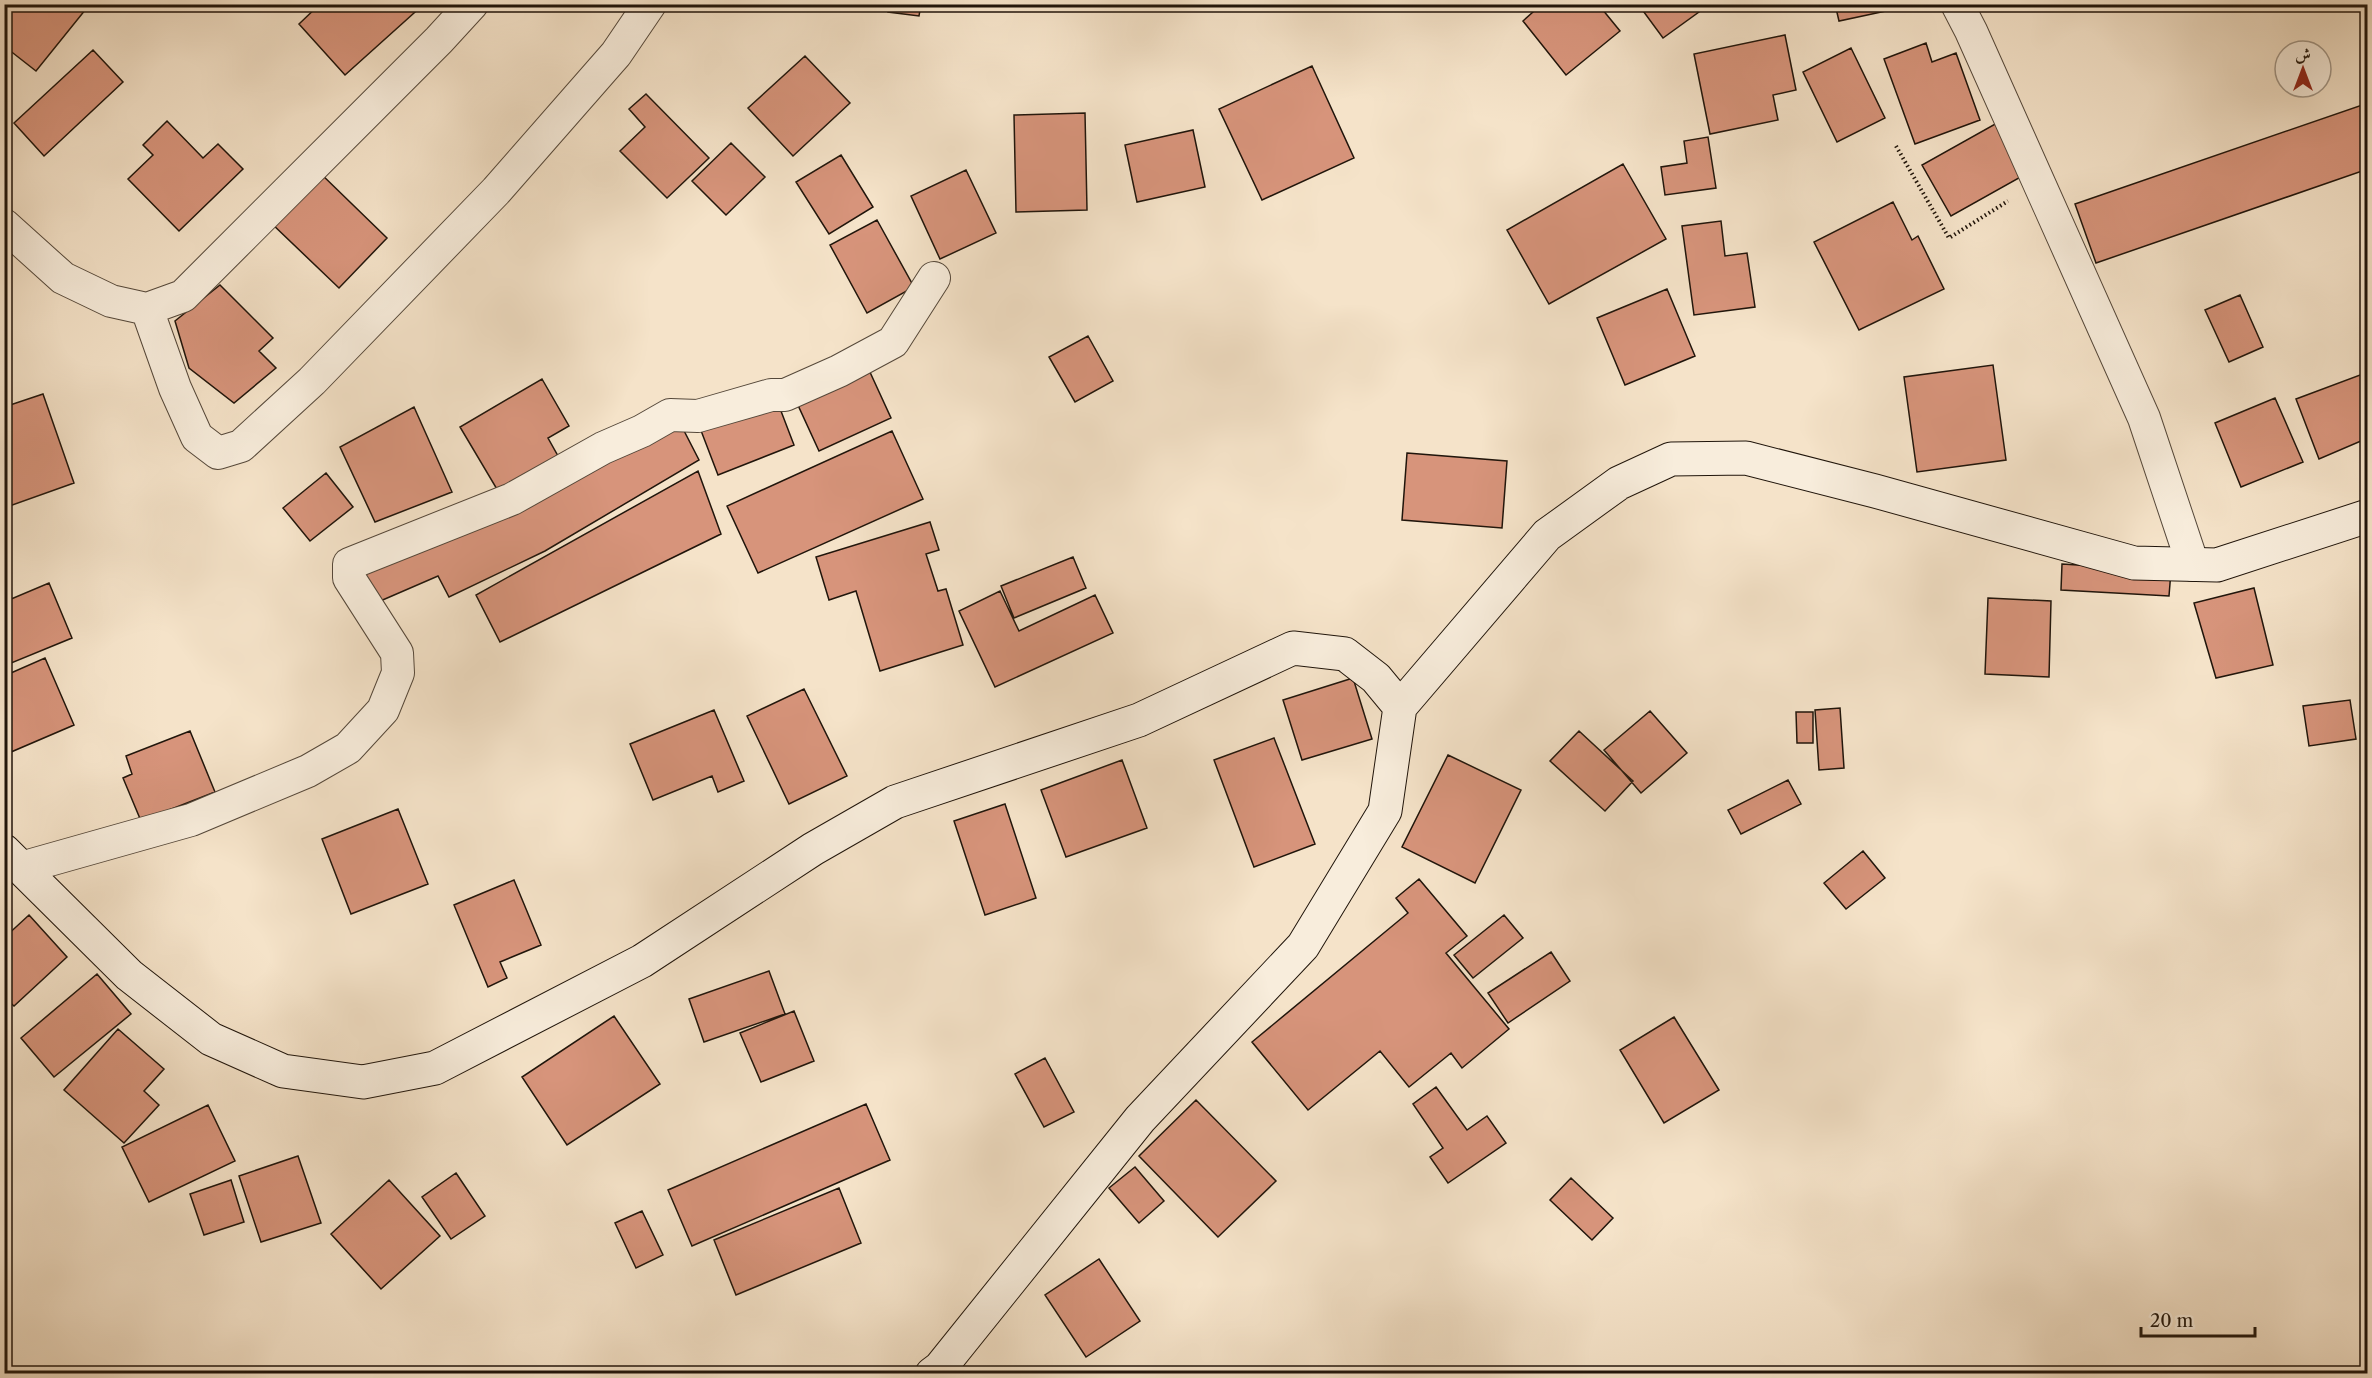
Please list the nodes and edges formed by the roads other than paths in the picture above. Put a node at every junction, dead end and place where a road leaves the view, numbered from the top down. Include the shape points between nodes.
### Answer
1 (472, 4) edge
2 (650, 4) edge
3 (1956, 4) edge
4 (4, 225) edge
5 (934, 278) dead end
6 (147, 309) junction
7 (2367, 516) edge
8 (2193, 565) junction
9 (1400, 707) junction
10 (13, 859) edge
11 (932, 1374) edge

1 - 6 street via 183,296
2 - 6 street via 616,54 496,191 312,381 241,446 218,453 197,436 174,388
3 - 8 street via 2144,418
4 - 6 street via 63,278 111,301
5 - 10 street via 893,342 839,371 785,395 771,395 698,416 670,415 512,499 349,564 349,578 397,653 398,673 383,710 348,748 308,771 191,820
7 - 8 street via 2217,566
8 - 9 street via 2134,563 1746,458 1671,459 1619,483 1547,535
9 - 10 street via 1376,678 1345,654 1293,648 1138,720 895,802 813,849 642,961 435,1068 363,1082 283,1071 210,1039 129,975
9 - 11 street via 1385,811 1303,946 1140,1119

